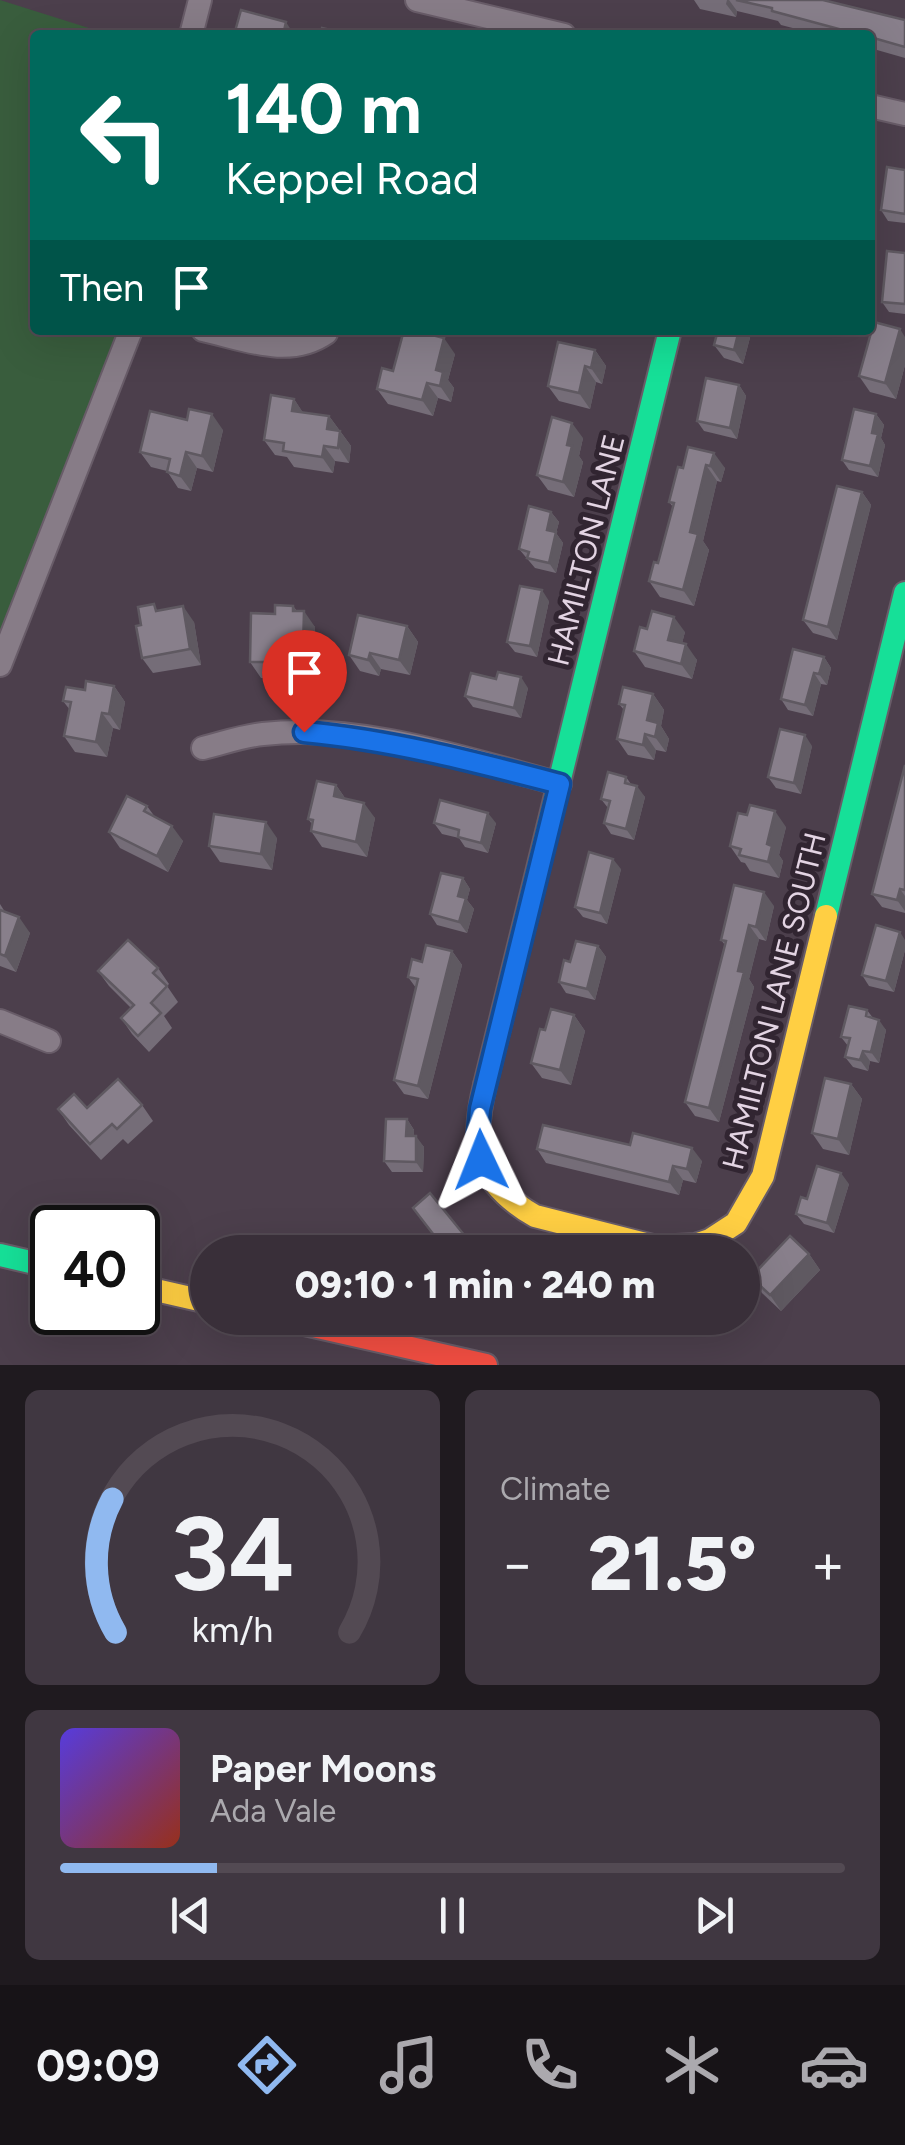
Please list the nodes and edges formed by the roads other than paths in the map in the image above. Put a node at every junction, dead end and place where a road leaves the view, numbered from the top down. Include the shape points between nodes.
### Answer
1 (200, 0) edge
2 (417, 0) edge
3 (497, 9) edge
4 (192, 30) edge
5 (551, 30) edge
6 (875, 107) edge
7 (905, 114) edge
8 (129, 335) edge
9 (224, 335) edge
10 (322, 335) edge
11 (669, 335) edge
12 (905, 593) edge
13 (0, 666) edge
14 (203, 748) dead end
15 (560, 784) junction
16 (0, 1021) edge
17 (49, 1040) dead end
18 (0, 1255) edge
19 (30, 1262) edge
20 (160, 1291) edge
21 (190, 1298) edge
22 (353, 1335) edge
23 (486, 1365) edge

1 - 4 street
2 - 3 street
3 - 5 street
6 - 7 street
8 - 13 street
9 - 10 street via 271,346 300,346
11 - 15 street, HAMILTON LANE
12 - 15 street, HAMILTON LANE SOUTH via 764,1176 738,1224 695,1246 657,1247 535,1216 496,1189 481,1160 480,1109
14 - 15 street via 261,734 364,738
16 - 17 street
18 - 19 street
20 - 21 street
22 - 23 street

